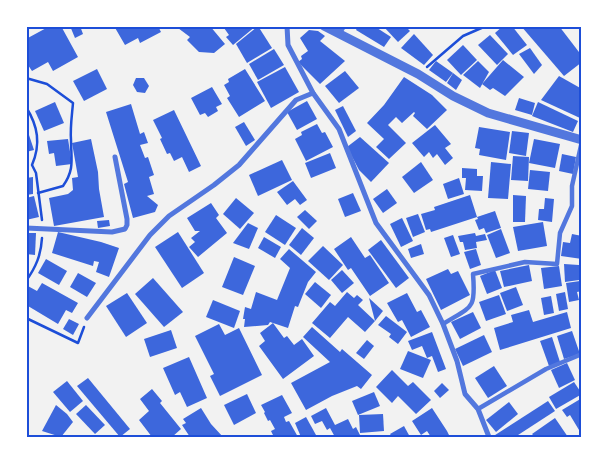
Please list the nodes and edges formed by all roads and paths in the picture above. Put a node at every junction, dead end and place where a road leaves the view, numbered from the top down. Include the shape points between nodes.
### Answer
1 (287, 26) edge
2 (324, 26) edge
3 (486, 26) edge
4 (342, 30) edge
5 (418, 74) junction
6 (26, 78) edge
7 (313, 93) junction
8 (26, 106) edge
9 (582, 141) edge
10 (115, 157) dead end
11 (38, 193) junction
12 (26, 228) edge
13 (44, 228) junction
14 (26, 282) edge
15 (26, 318) edge
16 (87, 318) joint
17 (443, 324) junction
18 (582, 354) edge
19 (478, 409) junction
20 (488, 437) edge

1 - 7 street via 288,45
2 - 4 street
3 - 5 path via 463,36
4 - 5 street
5 - 9 street via 488,113
6 - 11 path via 47,84 73,103 73,160 68,178 63,186
7 - 16 street via 296,100 239,165 169,216 150,235
7 - 17 street via 339,129 376,223 429,296
8 - 11 path via 36,132 36,153 32,165
9 - 17 street via 572,186 572,206 560,232 557,264 525,262 474,274 475,296 471,307
10 - 13 street via 127,219 125,229 112,232
11 - 13 path
12 - 13 street
13 - 14 path via 41,253
15 - 16 path via 78,344
17 - 19 street via 465,394
18 - 19 street via 546,369
19 - 20 street

